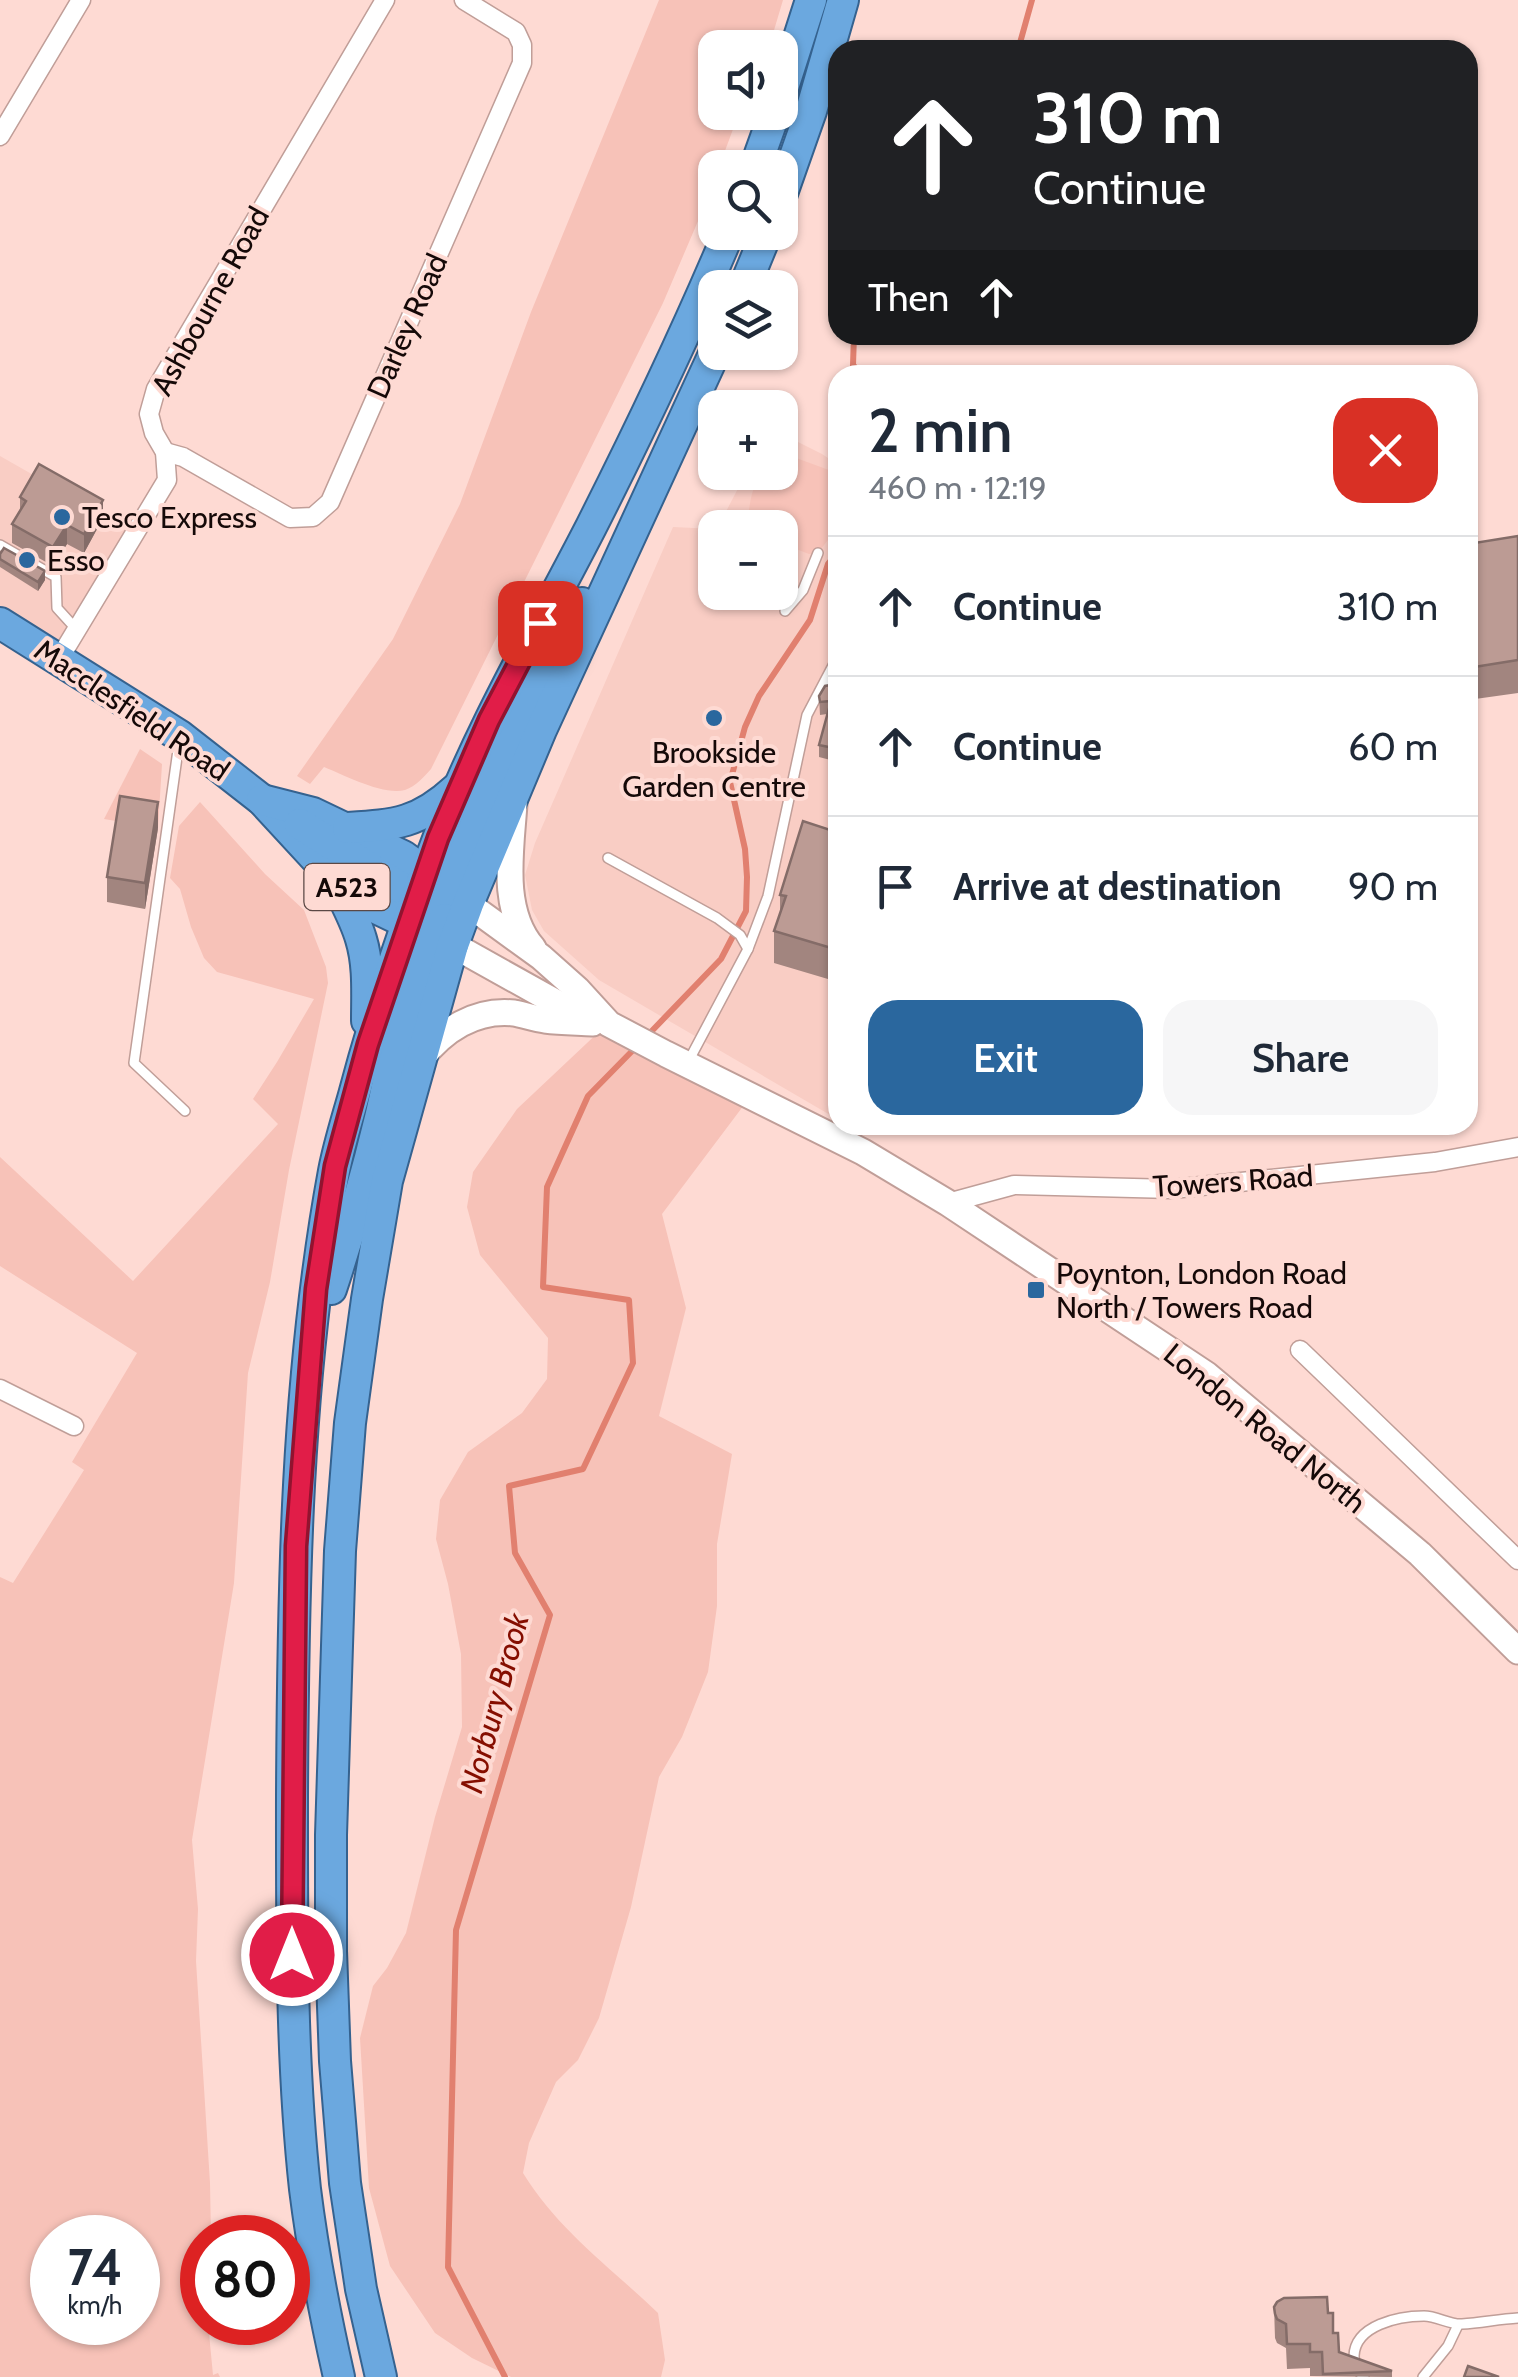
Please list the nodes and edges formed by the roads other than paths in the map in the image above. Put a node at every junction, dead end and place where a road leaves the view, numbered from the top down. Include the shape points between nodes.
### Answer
1 (81, 0) edge
2 (385, 0) edge
3 (464, 0) edge
4 (810, 0) edge
5 (843, 0) edge
6 (798, 39) edge
7 (831, 40) edge
8 (828, 52) edge
9 (0, 136) edge
10 (797, 150) edge
11 (722, 250) edge
12 (708, 370) edge
13 (165, 452) junction
14 (646, 504) junction
15 (0, 545) edge
16 (818, 553) dead end
17 (785, 611) dead end
18 (0, 624) edge
19 (77, 630) junction
20 (59, 659) junction
21 (828, 675) edge
22 (180, 736) junction
23 (461, 784) junction
24 (515, 788) junction
25 (272, 803) junction
26 (345, 828) junction
27 (608, 858) dead end
28 (333, 877) junction
29 (438, 911) junction
30 (748, 948) junction
31 (541, 957) junction
32 (608, 1026) junction
33 (368, 1044) junction
34 (676, 1059) junction
35 (420, 1061) junction
36 (185, 1111) dead end
37 (828, 1135) edge
38 (829, 1135) edge
39 (1518, 1147) edge
40 (948, 1203) junction
41 (311, 1349) junction
42 (1300, 1350) dead end
43 (0, 1389) edge
44 (74, 1426) dead end
45 (1518, 1560) edge
46 (1518, 1650) edge
47 (1518, 2318) edge
48 (1458, 2325) junction
49 (339, 2377) edge
50 (381, 2377) edge
51 (1364, 2377) edge
52 (1423, 2377) edge

1 - 9 street
2 - 13 street, Ashbourne Road via 156,389 149,414
3 - 13 street, Darley Road via 516,32 522,63 330,502 313,517 290,518
4 - 6 highway
5 - 7 highway
8 - 10 highway
11 - 23 highway
12 - 14 highway
13 - 19 street, Ashbourne Road via 167,480
14 - 24 highway
14 - 29 highway via 557,642
15 - 19 lane via 56,576 57,608
16 - 17 lane via 803,590
18 - 20 highway, Macclesfield Road / A523
19 - 20 street, Ashbourne Road
20 - 22 highway, Macclesfield Road / A523
21 - 30 lane via 807,715 768,896
22 - 25 highway, Macclesfield Road / A523
22 - 36 lane via 134,1063
23 - 26 highway via 413,819
23 - 29 highway
24 - 29 highway
24 - 31 main road via 510,871 516,919
25 - 26 highway, Macclesfield Road / A523
25 - 28 highway, Macclesfield Road / A523
25 - 29 highway
26 - 29 highway, Macclesfield Road / A523 via 402,856
27 - 30 lane via 717,918
28 - 29 highway, Macclesfield Road / A523 via 376,908
28 - 33 highway via 363,947
29 - 31 main road, Macclesfield Road
29 - 32 main road, Macclesfield Road
29 - 33 highway
29 - 35 highway
29 - 41 highway via 405,1013 359,1203
30 - 34 lane
31 - 32 main road, Macclesfield Road
32 - 34 main road, London Road North
32 - 35 main road via 484,1014 454,1026
33 - 41 highway via 335,1166
34 - 37 main road, London Road North
35 - 50 highway via 387,1181 366,1299 350,1423 335,1688 336,2060 348,2201
38 - 40 main road, London Road North
39 - 40 street, Towers Road via 1172,1189 1014,1185
40 - 46 main road, London Road North via 1207,1375 1420,1554
41 - 49 highway via 296,1546 292,1955 305,2188
42 - 45 street
43 - 44 street
47 - 48 lane
48 - 51 lane via 1424,2316 1373,2328 1356,2345 1355,2363
48 - 52 lane

